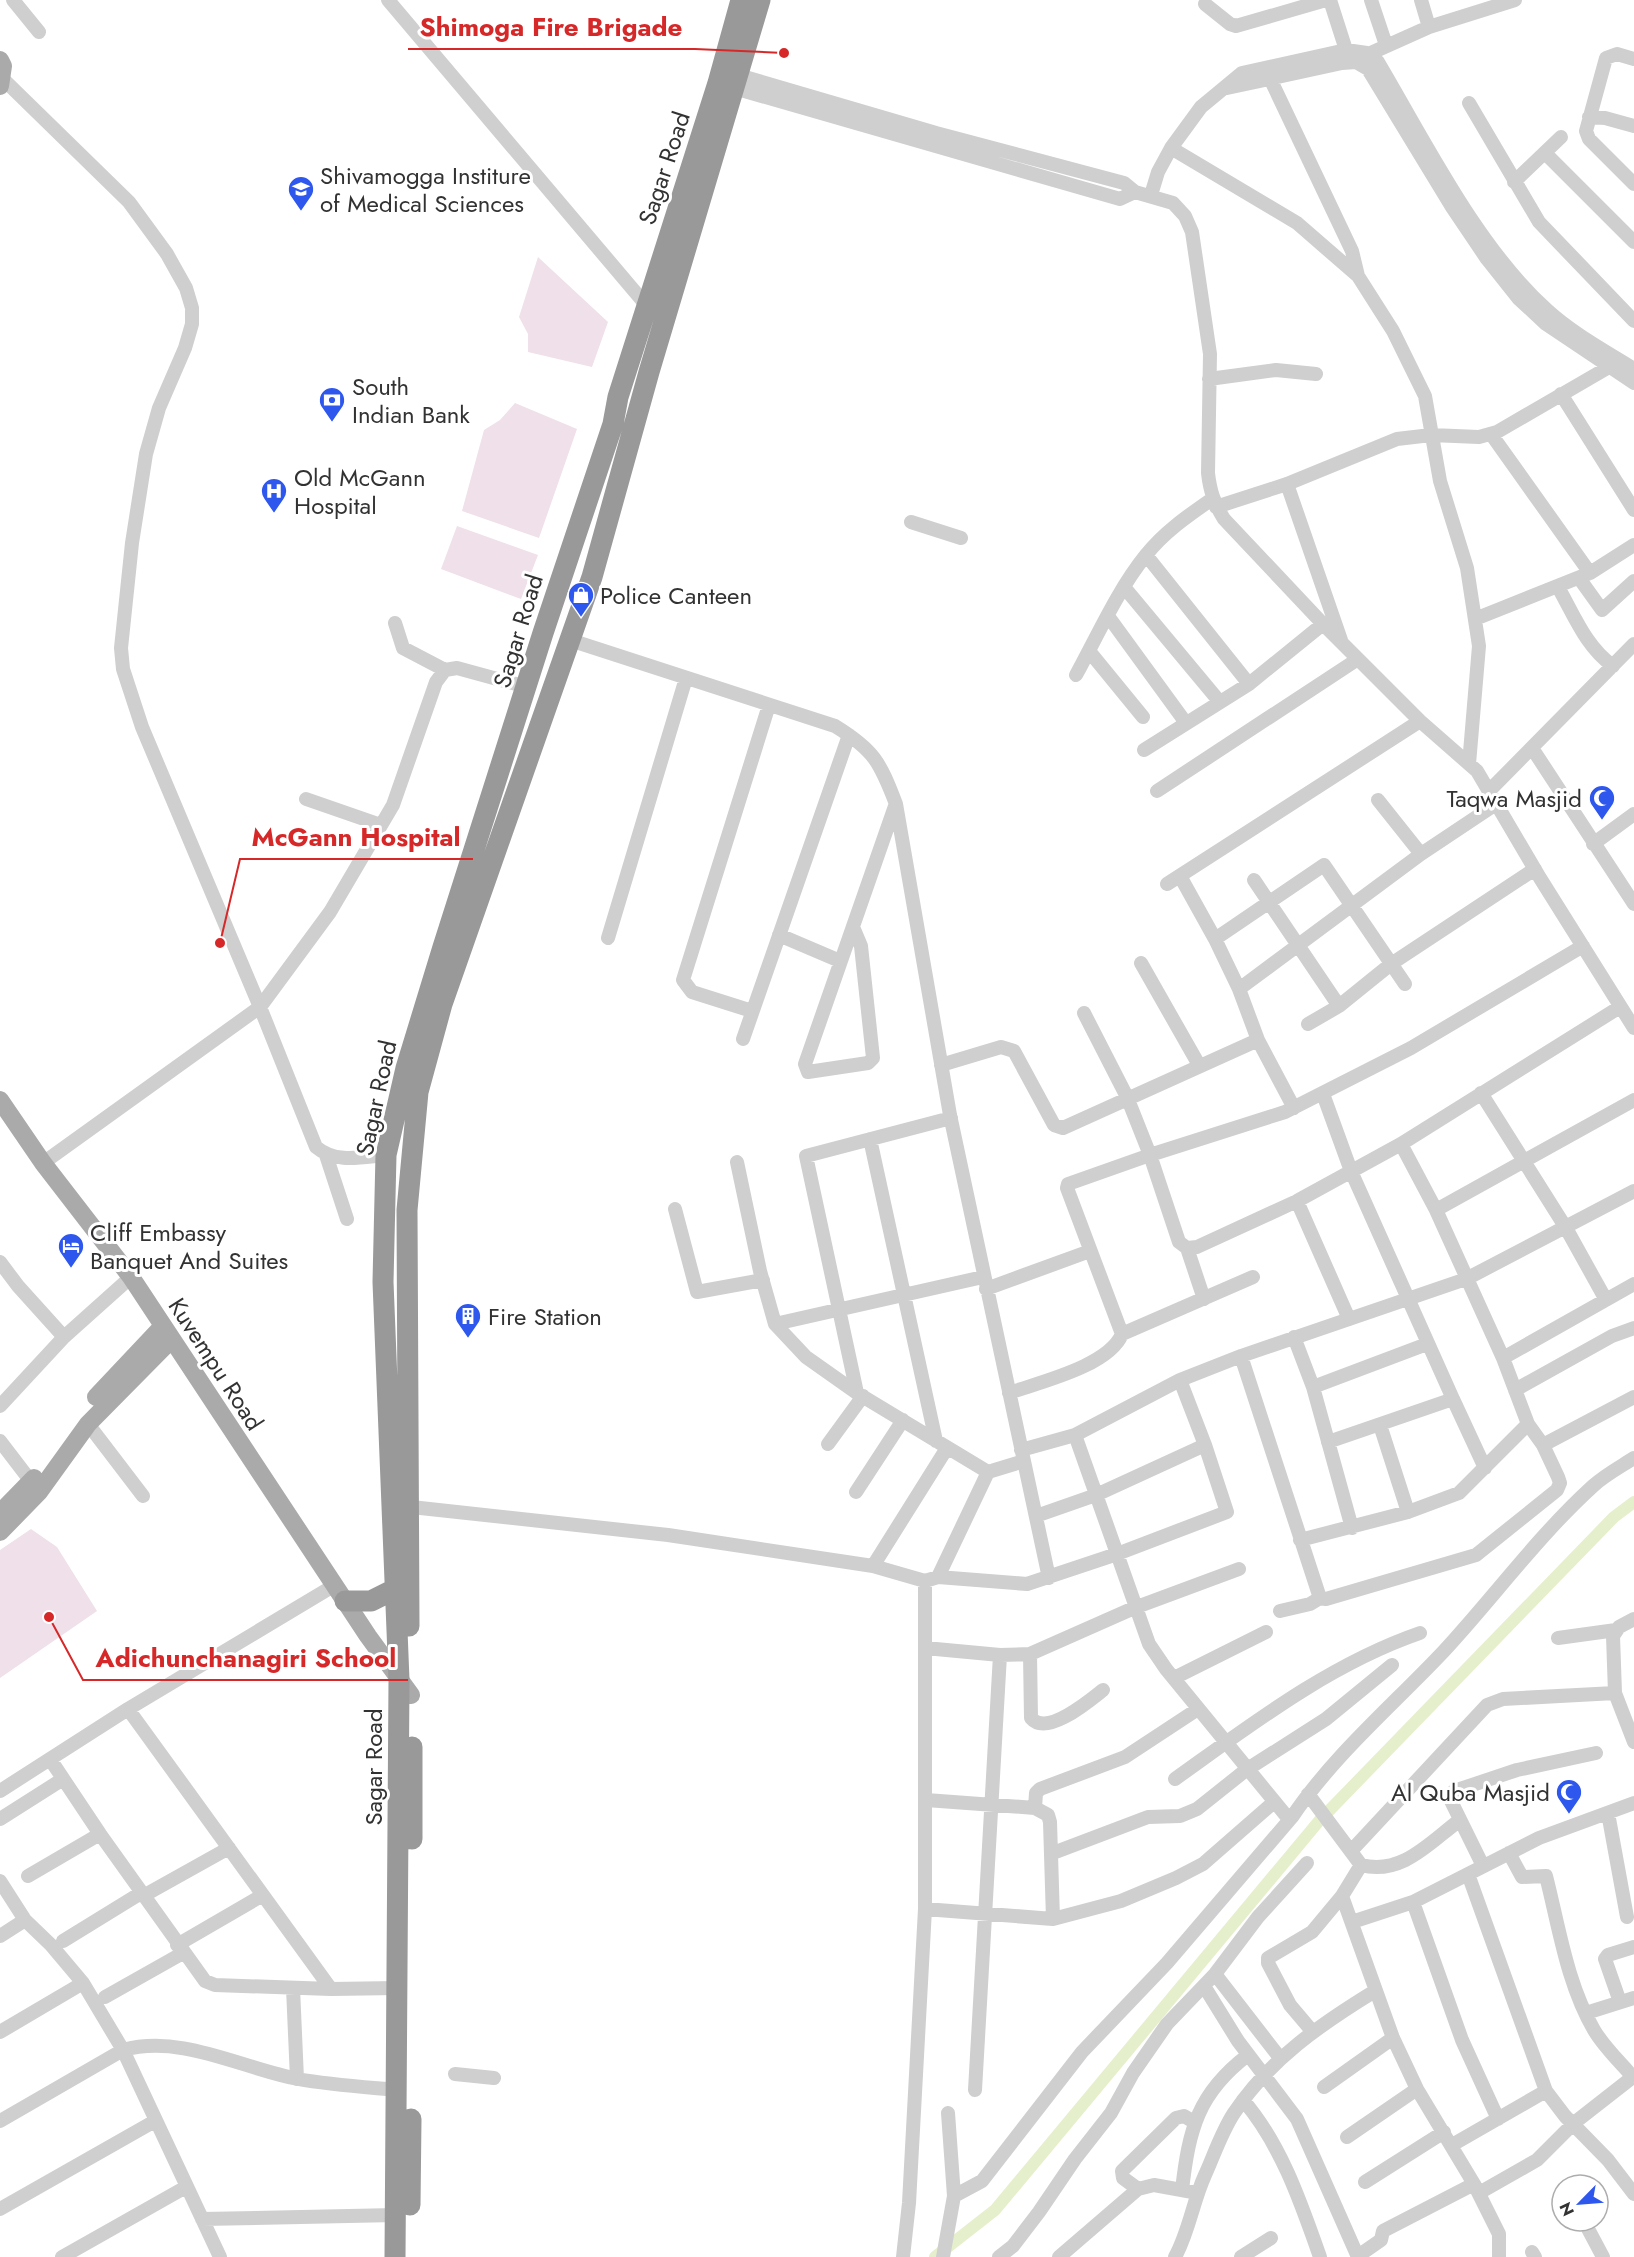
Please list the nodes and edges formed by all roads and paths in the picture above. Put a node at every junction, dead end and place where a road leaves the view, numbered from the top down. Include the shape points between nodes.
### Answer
1 (13, 0) edge
2 (388, 0) edge
3 (741, 0) edge
4 (760, 0) edge
5 (1328, 0) edge
6 (1371, 0) edge
7 (1421, 0) edge
8 (1515, 0) edge
9 (1205, 4) dead end
10 (1286, 5) edge
11 (1429, 27) junction
12 (39, 32) dead end
13 (1386, 45) junction
14 (1346, 50) junction
15 (1362, 57) junction
16 (1634, 59) edge
17 (0, 60) edge
18 (1267, 73) junction
19 (736, 81) junction
20 (1, 82) edge
21 (1469, 103) dead end
22 (1589, 117) junction
23 (1634, 126) edge
24 (1561, 137) dead end
25 (1171, 148) junction
26 (1545, 153) junction
27 (1514, 182) junction
28 (1634, 184) edge
29 (1151, 195) junction
30 (1634, 242) edge
31 (1358, 276) junction
32 (647, 306) junction
33 (1634, 321) edge
34 (1609, 367) junction
35 (1634, 369) edge
36 (1316, 374) dead end
37 (1209, 379) junction
38 (1634, 383) edge
39 (1561, 394) junction
40 (1491, 434) junction
41 (1431, 435) junction
42 (1287, 484) junction
43 (1214, 503) junction
44 (1634, 510) edge
45 (911, 522) dead end
46 (962, 538) dead end
47 (1634, 545) edge
48 (1146, 555) junction
49 (1584, 576) junction
50 (1634, 581) edge
51 (1125, 587) junction
52 (1558, 587) junction
53 (1108, 616) junction
54 (1475, 619) junction
55 (395, 623) dead end
56 (1323, 624) junction
57 (570, 640) junction
58 (1342, 643) junction
59 (1634, 644) edge
60 (1089, 651) junction
61 (1358, 659) junction
62 (1613, 666) junction
63 (445, 670) junction
64 (1076, 675) dead end
65 (686, 678) junction
66 (1249, 684) junction
67 (527, 687) junction
68 (1219, 701) junction
69 (769, 705) junction
70 (1143, 717) dead end
71 (1420, 721) junction
72 (1186, 723) junction
73 (849, 735) junction
74 (1532, 748) junction
75 (1144, 750) dead end
76 (1469, 764) junction
77 (1157, 791) dead end
78 (1492, 797) junction
79 (306, 799) dead end
80 (1378, 800) dead end
81 (896, 804) junction
82 (1634, 814) edge
83 (381, 825) junction
84 (1593, 844) junction
85 (1421, 854) junction
86 (1535, 870) junction
87 (1180, 876) junction
88 (1254, 880) dead end
89 (1167, 884) dead end
90 (1269, 901) junction
91 (1634, 904) edge
92 (1354, 906) junction
93 (853, 927) junction
94 (779, 935) junction
95 (608, 938) dead end
96 (1215, 939) junction
97 (1300, 945) junction
98 (1583, 946) junction
99 (840, 961) junction
100 (1141, 963) dead end
101 (1391, 964) junction
102 (1405, 984) dead end
103 (1239, 989) junction
104 (1339, 1006) junction
105 (260, 1007) junction
106 (1620, 1007) junction
107 (752, 1011) junction
108 (1084, 1013) dead end
109 (1308, 1024) dead end
110 (1634, 1028) edge
111 (743, 1039) dead end
112 (1258, 1040) junction
113 (940, 1065) junction
114 (1198, 1065) junction
115 (1481, 1092) junction
116 (1323, 1094) junction
117 (1127, 1097) junction
118 (0, 1100) edge
119 (1634, 1100) edge
120 (1294, 1108) junction
121 (951, 1118) junction
122 (870, 1139) junction
123 (1401, 1144) junction
124 (326, 1155) junction
125 (387, 1155) junction
126 (1150, 1155) junction
127 (1522, 1160) junction
128 (43, 1162) junction
129 (737, 1162) dead end
130 (1351, 1172) junction
131 (1634, 1191) edge
132 (1297, 1201) junction
133 (675, 1209) dead end
134 (1436, 1210) junction
135 (347, 1219) dead end
136 (1566, 1228) junction
137 (1187, 1248) junction
138 (1090, 1251) junction
139 (0, 1262) edge
140 (131, 1277) junction
141 (1253, 1277) dead end
142 (1466, 1279) junction
143 (763, 1280) junction
144 (984, 1283) junction
145 (1634, 1284) edge
146 (903, 1294) junction
147 (1204, 1299) junction
148 (1409, 1300) junction
149 (1606, 1300) junction
150 (839, 1308) junction
151 (1349, 1319) junction
152 (775, 1324) junction
153 (1634, 1328) edge
154 (166, 1333) junction
155 (1122, 1334) junction
156 (64, 1337) junction
157 (1294, 1337) junction
158 (1427, 1344) junction
159 (1241, 1356) junction
160 (1503, 1358) junction
161 (1179, 1380) junction
162 (1313, 1388) junction
163 (1515, 1390) junction
164 (1009, 1393) junction
165 (860, 1395) junction
166 (1634, 1397) edge
167 (2, 1399) edge
168 (1453, 1399) junction
169 (903, 1420) junction
170 (88, 1424) junction
171 (1528, 1424) junction
172 (1380, 1425) junction
173 (1075, 1434) junction
174 (0, 1441) edge
175 (1328, 1442) junction
176 (828, 1444) dead end
177 (942, 1445) junction
178 (1205, 1445) junction
179 (1543, 1445) junction
180 (1022, 1455) junction
181 (1634, 1458) edge
182 (1485, 1468) junction
183 (988, 1472) junction
184 (35, 1487) junction
185 (856, 1492) dead end
186 (1096, 1495) junction
187 (143, 1496) dead end
188 (399, 1506) junction
189 (1408, 1512) junction
190 (0, 1513) edge
191 (1036, 1516) junction
192 (1352, 1528) junction
193 (0, 1532) edge
194 (1300, 1540) junction
195 (1117, 1554) junction
196 (873, 1566) junction
197 (1239, 1569) dead end
198 (1049, 1578) junction
199 (932, 1579) junction
200 (393, 1590) junction
201 (340, 1593) junction
202 (1320, 1598) junction
203 (1134, 1608) junction
204 (1280, 1611) dead end
205 (1634, 1619) edge
206 (1616, 1630) junction
207 (1266, 1632) dead end
208 (1420, 1633) dead end
209 (1557, 1638) dead end
210 (925, 1648) junction
211 (1030, 1654) junction
212 (1000, 1655) junction
213 (1392, 1665) dead end
214 (1174, 1678) junction
215 (405, 1688) junction
216 (1103, 1690) dead end
217 (1615, 1693) junction
218 (128, 1709) junction
219 (1197, 1709) junction
220 (1634, 1742) edge
221 (1226, 1743) junction
222 (1596, 1753) dead end
223 (50, 1760) junction
224 (1246, 1770) junction
225 (63, 1779) junction
226 (1175, 1779) dead end
227 (0, 1791) edge
228 (1311, 1798) junction
229 (926, 1800) junction
230 (1274, 1802) junction
231 (992, 1803) junction
232 (1634, 1803) edge
233 (1035, 1808) junction
234 (1608, 1813) junction
235 (1288, 1818) junction
236 (0, 1820) edge
237 (1460, 1820) junction
238 (100, 1834) junction
239 (229, 1848) junction
240 (1352, 1850) junction
241 (1053, 1853) junction
242 (1509, 1853) junction
243 (1307, 1863) dead end
244 (1361, 1865) junction
245 (1483, 1866) junction
246 (1468, 1874) junction
247 (28, 1876) dead end
248 (0, 1881) edge
249 (142, 1895) junction
250 (263, 1895) junction
251 (1342, 1896) junction
252 (1413, 1902) junction
253 (925, 1909) junction
254 (986, 1915) junction
255 (1627, 1917) dead end
256 (1053, 1918) junction
257 (25, 1920) junction
258 (1352, 1922) junction
259 (0, 1936) edge
260 (63, 1941) dead end
261 (1634, 1947) edge
262 (180, 1949) junction
263 (1215, 1974) junction
264 (82, 1983) junction
265 (1204, 1986) junction
266 (293, 1988) junction
267 (397, 1988) junction
268 (331, 1989) junction
269 (1376, 1991) junction
270 (105, 1997) dead end
271 (1634, 1998) edge
272 (1620, 2002) junction
273 (1586, 2013) junction
274 (1312, 2031) junction
275 (0, 2032) edge
276 (1394, 2038) junction
277 (123, 2050) junction
278 (1248, 2055) junction
279 (1280, 2058) junction
280 (455, 2074) dead end
281 (1264, 2076) junction
282 (1633, 2076) edge
283 (494, 2078) dead end
284 (297, 2079) junction
285 (1324, 2087) dead end
286 (1417, 2089) junction
287 (398, 2090) junction
288 (975, 2090) dead end
289 (1546, 2091) junction
290 (1243, 2100) junction
291 (948, 2113) dead end
292 (1497, 2119) junction
293 (0, 2121) edge
294 (155, 2121) junction
295 (1194, 2122) junction
296 (1574, 2123) junction
297 (1444, 2132) junction
298 (1347, 2137) dead end
299 (1452, 2145) junction
300 (1365, 2182) dead end
301 (186, 2187) junction
302 (1138, 2189) junction
303 (1476, 2189) junction
304 (1182, 2190) junction
305 (1198, 2193) junction
306 (1634, 2194) edge
307 (954, 2196) junction
308 (0, 2209) edge
309 (396, 2215) junction
310 (202, 2219) junction
311 (1590, 2233) edge
312 (1271, 2238) dead end
313 (62, 2257) edge
314 (220, 2257) edge
315 (395, 2257) edge
316 (409, 2257) edge
317 (903, 2257) edge
318 (943, 2257) edge
319 (999, 2257) edge
320 (1059, 2257) edge
321 (1174, 2257) edge
322 (1241, 2257) edge
323 (1320, 2257) edge
324 (1358, 2257) edge
325 (1498, 2257) edge
326 (1603, 2257) edge

1 - 12 street
2 - 32 street
3 - 32 highway, Sagar Road
4 - 19 highway, Sagar Road
5 - 10 street
5 - 14 street
6 - 13 street
7 - 11 street
8 - 11 street
9 - 10 street via 1236,26
11 - 13 street
13 - 15 street
14 - 15 street
14 - 18 street
15 - 18 street
15 - 34 street via 1457,215 1518,298 1546,324
15 - 35 street via 1378,62 1448,180 1516,279 1549,312
16 - 22 street via 1617,54 1606,58
17 - 20 main road
18 - 25 street via 1242,74 1201,107
18 - 31 street via 1352,251
19 - 29 street via 1124,183 1135,192
19 - 57 highway, Sagar Road via 592,577
20 - 105 street via 129,202 167,254 192,308 185,348 159,408 146,454 120,648 142,727
21 - 27 street
22 - 23 street
22 - 28 street via 1589,139
24 - 26 street
25 - 29 street
25 - 31 street via 1297,223
26 - 27 street
26 - 30 street
27 - 33 street via 1543,227
29 - 37 street via 1173,202 1192,232 1210,354
31 - 41 street via 1393,331 1425,396
32 - 67 highway, Sagar Road via 613,424
34 - 38 street
34 - 39 street
36 - 37 street via 1276,370
37 - 43 street via 1208,473
39 - 40 street
39 - 44 street
40 - 41 street
40 - 49 street
41 - 42 street via 1397,439
41 - 54 street via 1440,481 1467,568
42 - 43 street
42 - 58 street
43 - 48 street via 1172,528
43 - 56 street via 1224,519
45 - 46 street
47 - 49 street
48 - 51 street
48 - 66 street
49 - 50 street via 1602,610
49 - 52 street
51 - 53 street
51 - 68 street
52 - 54 street
52 - 62 street via 1588,641
53 - 60 street
53 - 72 street
54 - 76 street via 1479,646
55 - 63 street via 403,648
56 - 58 street
56 - 66 street
57 - 65 street
57 - 188 highway, Sagar Road via 442,1004 418,1092 407,1210
58 - 61 street
59 - 62 street
60 - 64 street
60 - 70 street
61 - 71 street
61 - 77 street
62 - 74 street
63 - 67 street via 457,668
63 - 83 street via 436,682 393,805
65 - 69 street
65 - 95 street
66 - 68 street
67 - 125 highway, Sagar Road via 406,1068
68 - 72 street
69 - 73 street via 835,726
69 - 107 street via 683,980 692,992
71 - 76 street
71 - 87 street
72 - 75 street
73 - 81 street via 861,742 881,765
73 - 94 street
74 - 78 street
74 - 84 street
76 - 78 street
78 - 85 street
78 - 86 street
79 - 83 street
80 - 85 street
81 - 93 street
81 - 113 street
82 - 84 street
83 - 105 street via 330,912
84 - 91 street
85 - 92 street
86 - 98 street
86 - 101 street
87 - 89 street
87 - 96 street
88 - 90 street
90 - 92 street via 1324,865
90 - 96 street
90 - 97 street
92 - 97 street
92 - 101 street
93 - 99 street
93 - 99 street via 861,946 873,1058 868,1063 808,1072 805,1064
94 - 99 street
94 - 107 street
96 - 103 street
97 - 103 street
97 - 104 street
98 - 106 street
98 - 116 street via 1411,1048
100 - 114 street
101 - 102 street
101 - 104 street
103 - 112 street
104 - 109 street
105 - 124 street via 316,1147
105 - 128 street
106 - 110 street
106 - 115 street
107 - 111 street
108 - 117 street
112 - 114 street
112 - 120 street
113 - 117 street via 1009,1048 1058,1128
113 - 121 street
114 - 117 street
115 - 123 street
115 - 127 street
116 - 120 street
116 - 130 street
117 - 126 street
118 - 128 main road, Kuvempu Road
119 - 127 street
120 - 126 street
121 - 122 street
121 - 144 street
122 - 146 street
122 - 150 street via 806,1156
123 - 130 street
123 - 134 street
124 - 125 street
124 - 135 street
125 - 188 highway, Sagar Road via 383,1282
126 - 137 street via 1179,1242
126 - 138 street via 1068,1184
127 - 134 street
127 - 136 street
128 - 140 main road, Kuvempu Road
129 - 143 street
130 - 132 street
130 - 148 street
131 - 136 street
132 - 137 street
132 - 151 street
133 - 143 street via 697,1292
134 - 142 street
136 - 142 street
136 - 149 street
137 - 147 street
138 - 144 street
138 - 155 street
139 - 156 street
140 - 154 main road, Kuvempu Road
140 - 156 street
141 - 147 street
142 - 148 street
142 - 160 street
143 - 152 street
144 - 146 street
144 - 164 street
145 - 149 street
146 - 150 street
146 - 177 street
147 - 155 street
148 - 151 street
148 - 158 street
149 - 160 street
150 - 152 street
150 - 165 street
151 - 157 street
152 - 165 street via 806,1357
153 - 163 street via 1612,1336
154 - 170 main road
154 - 184 main road via 85,1408
154 - 201 main road, Kuvempu Road
155 - 164 street via 1113,1348 1096,1360
156 - 167 street
157 - 159 street
157 - 162 street
158 - 162 street
158 - 168 street
159 - 161 street
159 - 194 street
160 - 163 street
161 - 173 street
161 - 178 street
162 - 175 street
163 - 171 street
164 - 180 street
165 - 169 street
165 - 176 street
166 - 179 street
168 - 172 street
168 - 182 street
169 - 177 street
169 - 185 street
170 - 184 main road
170 - 187 street
171 - 179 street
171 - 182 street
172 - 175 street
172 - 189 street
173 - 180 street
173 - 186 street
174 - 184 street
175 - 192 street
177 - 183 street
177 - 196 street
178 - 186 street
178 - 195 street via 1227,1512
179 - 202 street via 1560,1483 1557,1490 1476,1556
180 - 183 street
180 - 191 street
181 - 228 street via 1594,1485 1541,1537 1443,1652 1384,1709
182 - 189 street via 1459,1493
183 - 199 street
184 - 190 main road
184 - 193 main road
186 - 191 street
186 - 195 street
188 - 196 street via 668,1535
188 - 200 highway, Sagar Road
188 - 215 highway, Sagar Road
189 - 192 street
191 - 198 street
192 - 194 street
194 - 202 street
195 - 198 street
195 - 203 street
196 - 199 street
197 - 203 street
198 - 199 street via 1027,1584
199 - 210 street
200 - 201 highway via 371,1601
200 - 215 highway, Sagar Road
201 - 215 main road, Kuvempu Road
201 - 218 street
202 - 204 street
203 - 211 street
203 - 214 street via 1149,1644
205 - 206 street
206 - 209 street
206 - 217 street via 1612,1636
207 - 214 street
208 - 221 street via 1378,1650 1306,1689
210 - 212 street
210 - 229 street
211 - 212 street
211 - 216 street via 1031,1718 1036,1723 1065,1717
212 - 231 street
213 - 224 street via 1326,1719
214 - 219 street
215 - 267 highway, Sagar Road
215 - 316 highway, Sagar Road via 413,1788
217 - 220 street
217 - 240 street via 1503,1699 1487,1704
218 - 223 street
218 - 239 street
219 - 221 street
219 - 233 street via 1125,1757 1040,1789
221 - 224 street
221 - 226 street
222 - 237 street via 1517,1770 1454,1791 1451,1801
223 - 225 street
223 - 227 street
224 - 230 street
224 - 241 street via 1189,1813 1148,1817
225 - 236 street
225 - 238 street
228 - 235 street
228 - 240 street
229 - 231 street
229 - 253 street
230 - 235 street
230 - 256 street via 1203,1864 1121,1901
231 - 233 street
231 - 254 street
232 - 234 street
233 - 241 street via 1048,1815
234 - 242 street
234 - 255 street
235 - 307 street via 1167,1963 1082,2052 982,2181
237 - 244 street via 1417,1855 1399,1864 1376,1869
237 - 245 street
238 - 247 street
238 - 249 street
239 - 249 street
239 - 250 street
240 - 244 street
241 - 256 street
242 - 245 street
242 - 273 street via 1522,1877 1546,1876 1570,1972
243 - 263 street via 1258,1917
244 - 251 street
245 - 246 street
246 - 252 street
246 - 289 street
248 - 257 street
249 - 260 street
249 - 262 street
250 - 262 street
250 - 268 street
251 - 258 street
251 - 274 street via 1312,1932 1267,1961 1290,2005
252 - 258 street
252 - 292 street via 1462,2040
253 - 254 street
253 - 317 street
254 - 256 street
254 - 288 street
257 - 259 street
257 - 264 street
258 - 269 street
261 - 272 street via 1605,1959
262 - 266 street via 205,1981 215,1985
262 - 270 street
263 - 265 street
263 - 279 street
264 - 275 street
264 - 277 street
265 - 278 street
265 - 319 street via 1167,2024 1111,2113 1040,2212 1019,2240
266 - 268 street
266 - 284 street
267 - 268 street
267 - 287 highway, Sagar Road
269 - 274 street
269 - 276 street
271 - 272 street
272 - 273 street
273 - 282 street via 1595,2031
274 - 279 street
276 - 285 street
276 - 286 street
277 - 284 street via 141,2045 171,2046
277 - 293 street
277 - 294 street
278 - 281 street
278 - 295 street via 1226,2072 1206,2096
279 - 281 street
280 - 283 street
281 - 290 street
281 - 324 street via 1297,2119
282 - 296 street
284 - 287 street
286 - 297 street
286 - 298 street
287 - 309 highway, Sagar Road
289 - 292 street
289 - 296 street
290 - 305 street
290 - 323 street via 1281,2160
291 - 307 street
292 - 299 street
294 - 301 street
294 - 308 street
295 - 302 street via 1184,2116 1176,2118 1122,2171 1123,2178
295 - 304 street
296 - 303 street via 1537,2160
296 - 306 street
297 - 299 street
297 - 300 street
299 - 303 street
301 - 310 street
301 - 313 street
302 - 304 street via 1154,2185
302 - 320 street
303 - 324 street via 1383,2230 1381,2240
303 - 325 street via 1499,2234
304 - 305 street
305 - 321 street
307 - 318 street
309 - 310 street
309 - 315 highway, Sagar Road
310 - 314 street
311 - 326 street
312 - 322 street

